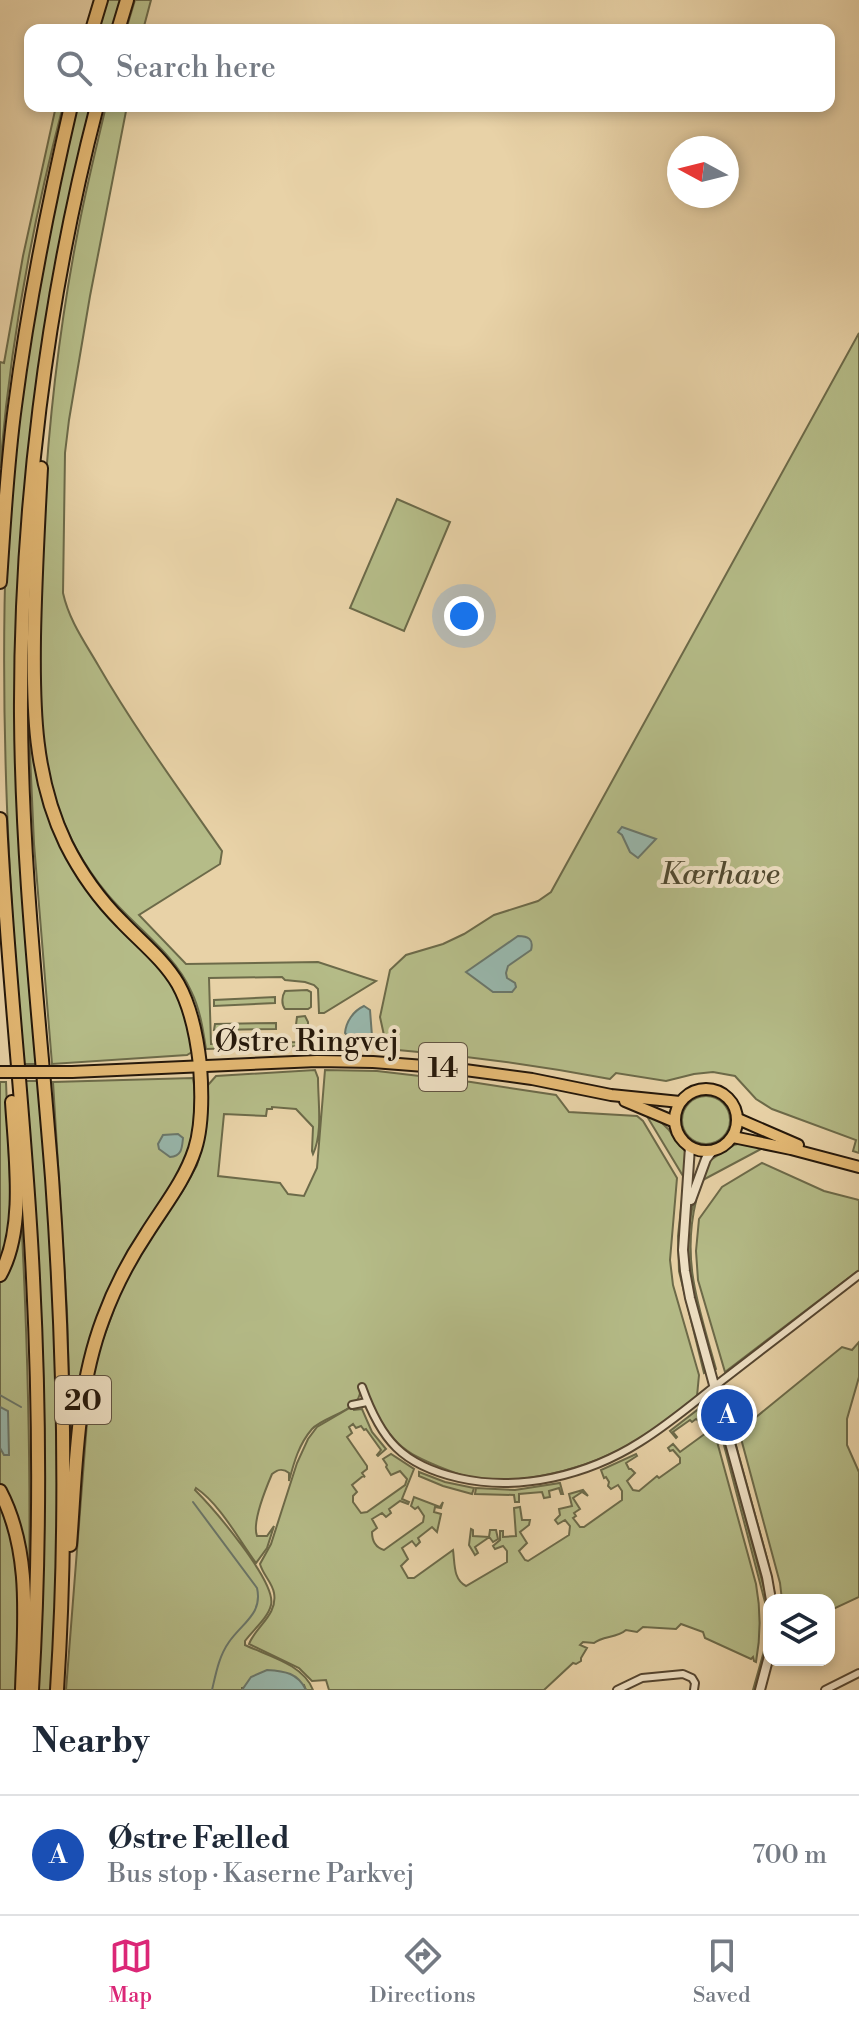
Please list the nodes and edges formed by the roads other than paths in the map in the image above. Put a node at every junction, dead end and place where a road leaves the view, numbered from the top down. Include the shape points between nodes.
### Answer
1 (101, 0) edge
2 (127, 0) edge
3 (94, 24) edge
4 (120, 24) edge
5 (70, 112) edge
6 (96, 112) edge
7 (52, 322) junction
8 (0, 582) edge
9 (0, 819) edge
10 (10, 971) junction
11 (200, 1066) junction
12 (0, 1072) edge
13 (611, 1095) junction
14 (680, 1102) junction
15 (738, 1119) junction
16 (675, 1122) junction
17 (733, 1137) junction
18 (690, 1147) junction
19 (712, 1151) junction
20 (826, 1157) junction
21 (859, 1167) edge
22 (687, 1212) junction
23 (0, 1275) edge
24 (859, 1275) edge
25 (715, 1386) junction
26 (362, 1387) dead end
27 (367, 1402) junction
28 (352, 1405) dead end
29 (0, 1491) edge
30 (770, 1594) edge
31 (58, 1664) junction
32 (766, 1666) edge
33 (859, 1673) edge
34 (22, 1690) edge
35 (32, 1690) edge
36 (57, 1690) edge
37 (617, 1690) edge
38 (694, 1690) edge
39 (760, 1690) edge
40 (825, 1690) edge

1 - 3 highway
2 - 4 highway
5 - 8 highway via 31,294 14,407
6 - 7 highway
7 - 11 highway via 35,595 34,717 40,769 56,822 80,869 179,986 193,1021
7 - 31 highway via 31,492 21,716 24,832 59,1303 63,1525
9 - 10 highway
10 - 23 highway via 16,1213 12,1246
10 - 35 highway via 34,1295 37,1517
11 - 12 main road, Østre Ringvej / 14, bridge
11 - 13 main road, Østre Ringvej / 14 via 389,1063 518,1077
11 - 31 highway, 20 via 196,1146 120,1280 90,1360
13 - 14 main road, Østre Ringvej / 14
13 - 16 main road, Østre Ringvej / 14
14 - 15 main road, 14 via 699,1089 717,1090 734,1104
14 - 16 main road
15 - 17 main road
15 - 20 main road, 14
16 - 18 main road
17 - 19 main road
17 - 20 main road, 14
18 - 19 main road
18 - 22 street
19 - 22 street
20 - 21 main road, 14
22 - 25 street via 685,1271
24 - 25 street
25 - 27 street via 615,1456 560,1476 518,1482 465,1479 420,1464 386,1438
25 - 30 street
26 - 27 street
27 - 28 street
29 - 34 highway via 16,1534 23,1579
31 - 36 highway
32 - 39 street
33 - 40 street
37 - 38 street via 640,1679 683,1674 692,1678

